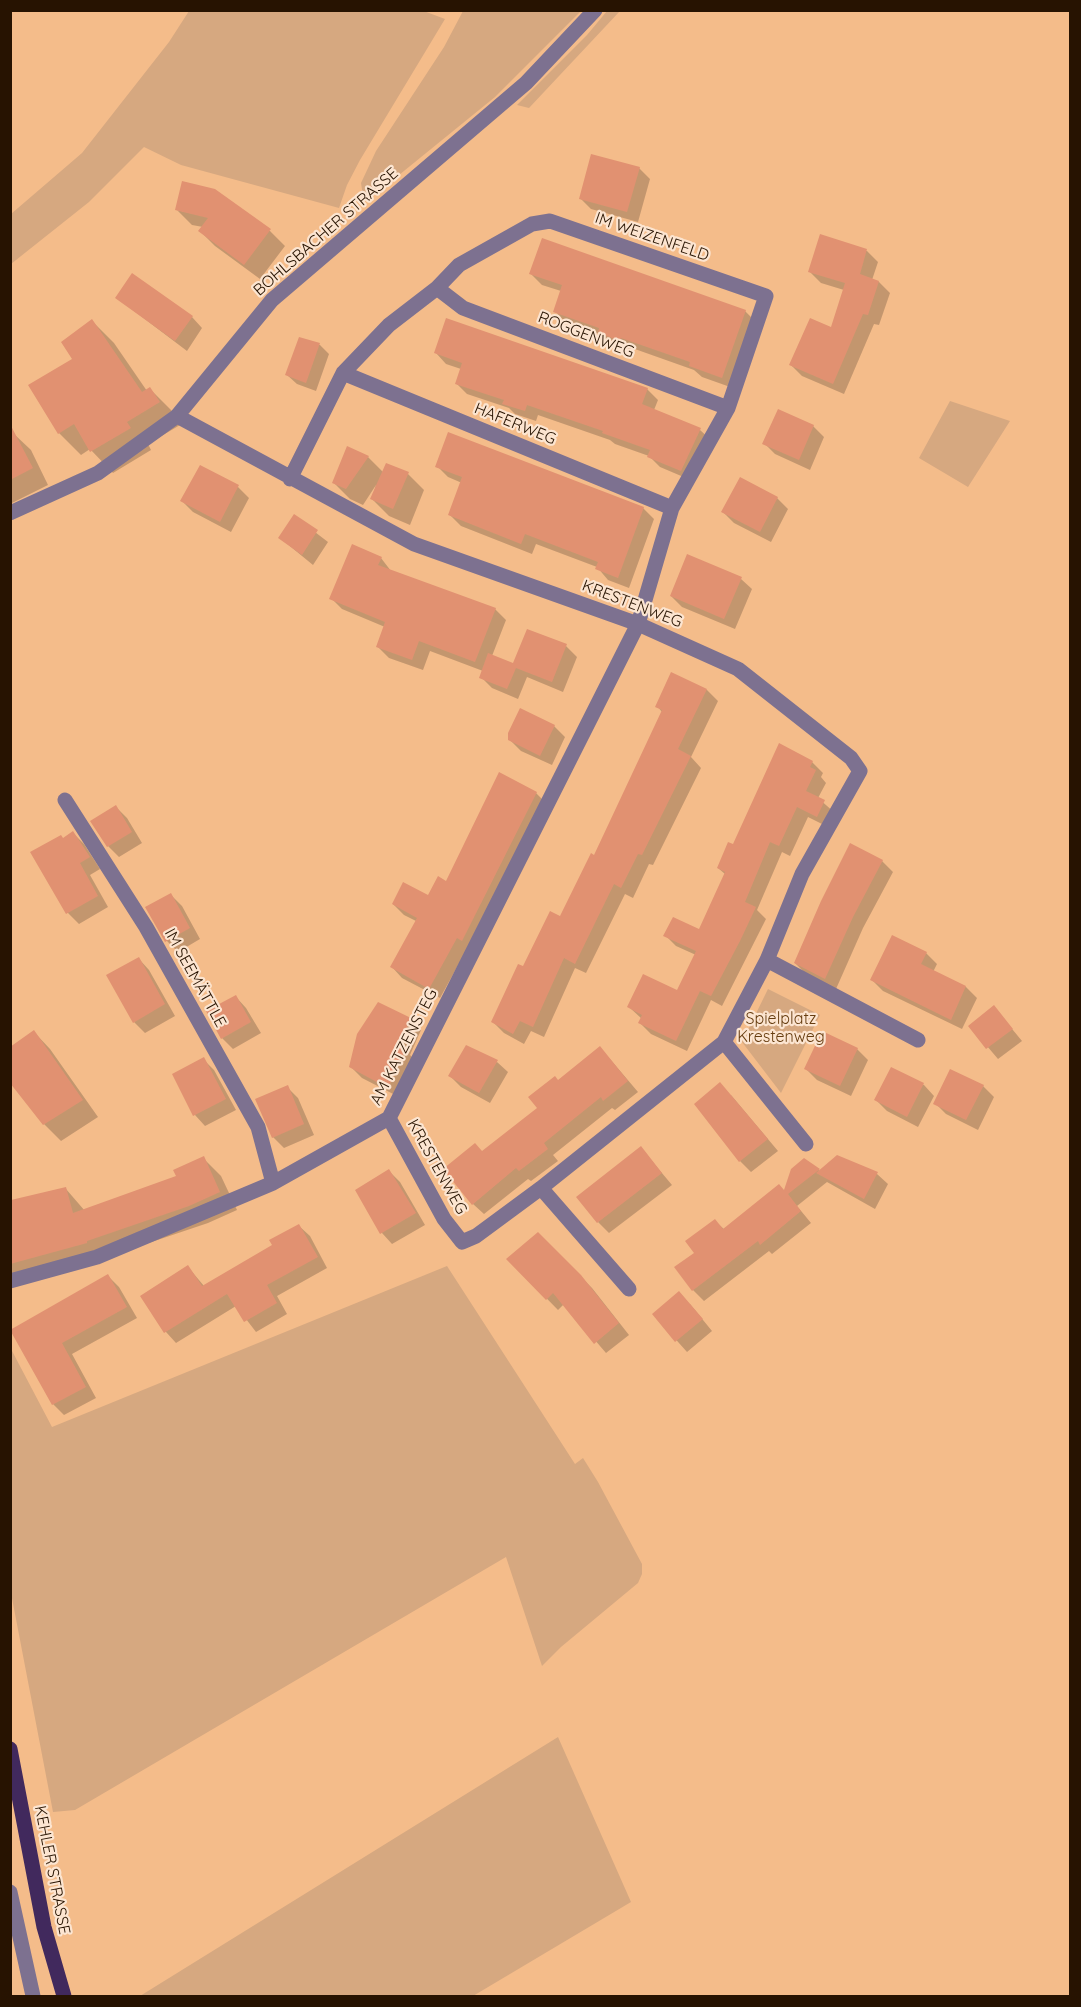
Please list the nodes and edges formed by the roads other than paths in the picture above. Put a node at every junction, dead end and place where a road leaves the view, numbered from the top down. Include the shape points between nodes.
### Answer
1 (595, 10) edge
2 (437, 288) junction
3 (343, 373) junction
4 (728, 408) junction
5 (177, 416) junction
6 (290, 479) junction
7 (672, 508) junction
8 (10, 513) edge
9 (638, 624) junction
10 (65, 800) dead end
11 (767, 960) junction
12 (918, 1040) dead end
13 (724, 1042) junction
14 (389, 1118) junction
15 (806, 1144) dead end
16 (273, 1183) junction
17 (541, 1188) junction
18 (10, 1281) edge
19 (629, 1289) dead end
20 (11, 1752) edge
21 (10, 1892) edge
22 (33, 1996) edge
23 (64, 1996) edge

1 - 5 street, BOHLSBACHER STRASSE via 526,83 272,300
2 - 3 street, IM WEIZENFELD via 389,326
2 - 4 street, ROGGENWEG via 463,308
2 - 4 street, IM WEIZENFELD via 459,265 495,243 532,224 550,221 766,296
3 - 6 street, IM WEIZENFELD
3 - 7 street, HAFERWEG
4 - 7 street, IM WEIZENFELD
5 - 6 street, KRESTENWEG
5 - 8 street, BOHLSBACHER STRASSE via 98,473
6 - 9 street, KRESTENWEG via 414,544
7 - 9 street, IM WEIZENFELD
9 - 11 street, KRESTENWEG via 738,669 851,758 860,771 802,874
9 - 14 street, AM KATZENSTEG
10 - 16 street, IM SEEMÄTTLE via 146,927 258,1127
11 - 12 street
11 - 13 street, KRESTENWEG
13 - 15 street
13 - 17 street, KRESTENWEG
14 - 16 street, AM KATZENSTEG
14 - 17 street, KRESTENWEG via 444,1220 462,1242
16 - 18 street, AM KATZENSTEG via 97,1257
17 - 19 street
20 - 23 main road, KEHLER STRASSE via 44,1927
21 - 22 street

